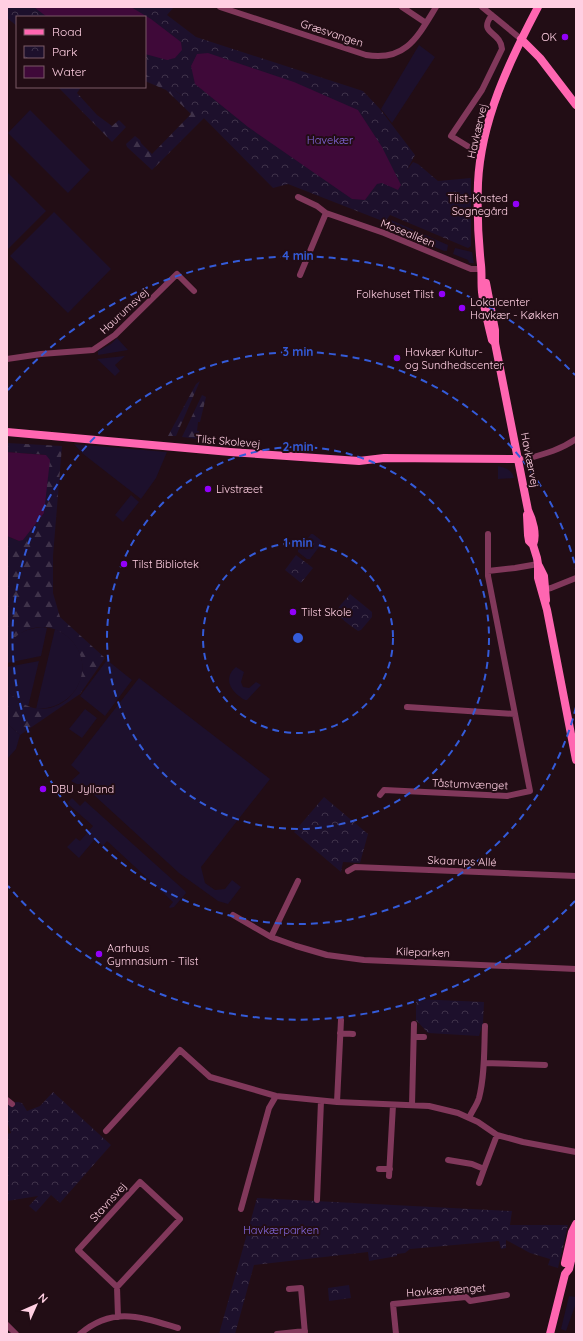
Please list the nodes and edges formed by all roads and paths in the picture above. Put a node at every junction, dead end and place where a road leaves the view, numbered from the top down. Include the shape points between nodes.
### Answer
1 (220, 7) edge
2 (402, 7) edge
3 (436, 7) edge
4 (482, 7) edge
5 (538, 7) edge
6 (492, 15) junction
7 (426, 23) junction
8 (521, 39) junction
9 (576, 105) edge
10 (469, 147) dead end
11 (298, 197) dead end
12 (326, 213) junction
13 (482, 269) junction
14 (300, 275) dead end
15 (194, 291) dead end
16 (7, 359) edge
17 (7, 432) edge
18 (576, 439) edge
19 (522, 459) junction
20 (488, 534) dead end
21 (538, 564) junction
22 (488, 571) junction
23 (576, 578) edge
24 (543, 590) junction
25 (407, 707) dead end
26 (516, 714) junction
27 (576, 760) edge
28 (380, 795) dead end
29 (348, 871) dead end
30 (576, 876) edge
31 (298, 881) dead end
32 (233, 915) dead end
33 (272, 937) junction
34 (576, 969) edge
35 (341, 1020) dead end
36 (414, 1024) dead end
37 (485, 1026) dead end
38 (340, 1033) junction
39 (352, 1034) dead end
40 (414, 1037) junction
41 (424, 1038) dead end
42 (484, 1063) junction
43 (545, 1065) dead end
44 (276, 1096) junction
45 (321, 1101) junction
46 (337, 1102) junction
47 (393, 1105) junction
48 (412, 1105) junction
49 (469, 1118) junction
50 (106, 1131) dead end
51 (497, 1135) junction
52 (576, 1152) edge
53 (448, 1160) dead end
54 (379, 1169) dead end
55 (390, 1169) junction
56 (484, 1169) junction
57 (389, 1176) dead end
58 (480, 1183) dead end
59 (317, 1200) dead end
60 (241, 1209) dead end
61 (576, 1224) edge
62 (576, 1240) edge
63 (565, 1274) junction
64 (117, 1287) junction
65 (289, 1289) dead end
66 (507, 1295) dead end
67 (118, 1317) junction
68 (7, 1325) edge
69 (178, 1328) dead end
70 (305, 1333) edge
71 (16, 1334) edge
72 (80, 1334) edge
73 (278, 1334) edge
74 (396, 1334) edge
75 (550, 1334) edge

1 - 7 street, Græsvangen via 376,56 395,54 406,48 419,36
2 - 7 street
3 - 7 street, Græsvangen
4 - 6 street
5 - 8 street, Havkærvej
6 - 8 street
6 - 10 street, Havkærvej via 486,26 502,43 502,49 482,90 451,136
8 - 9 street via 540,58
8 - 13 street, Havkærvej via 498,91 482,150 477,218
11 - 12 street, Mosealléen
12 - 13 street, Mosealléen via 384,233 470,269
12 - 14 street
13 - 19 street, Havkærvej via 492,311 495,343
15 - 16 street, Haurumsvej via 177,274 115,335 93,350
17 - 19 street, Tilst Skolevej via 230,452 359,460
18 - 19 street via 562,448
19 - 21 street, Havkærvej via 528,510 536,539 533,545
20 - 22 street, Tåstumvænget
21 - 22 street
21 - 24 street, Havkærvej via 544,576
22 - 26 street, Tåstumvænget
23 - 24 street
24 - 27 street, Havkærvej
25 - 26 street
26 - 28 street, Tåstumvænget via 530,791 502,796 384,790
29 - 30 street, Skaarups Allé via 355,867
31 - 33 street
32 - 33 street, Kileparken
33 - 34 street, Kileparken via 327,955 364,960
35 - 38 street
36 - 40 street
37 - 42 street
38 - 39 street
38 - 46 street
40 - 41 street
40 - 48 street
42 - 43 street
42 - 49 street via 478,1099
44 - 45 street
44 - 50 street via 210,1077 180,1050
44 - 60 street via 269,1108
45 - 46 street
45 - 59 street via 314,1177
46 - 47 street
47 - 48 street
47 - 55 street
48 - 49 street via 429,1106
49 - 51 street
51 - 52 street
51 - 56 street
53 - 56 street
54 - 55 street
55 - 57 street
56 - 58 street
61 - 63 street via 567,1252
62 - 63 street via 569,1269
63 - 75 street
64 - 64 street, Stavnsvej via 78,1250 140,1182 180,1219
64 - 67 street
65 - 70 street via 301,1288
66 - 74 street, Havkærvænget via 470,1301 466,1297 393,1304
67 - 69 street via 141,1317
67 - 72 street via 94,1324
68 - 71 street
70 - 73 street

